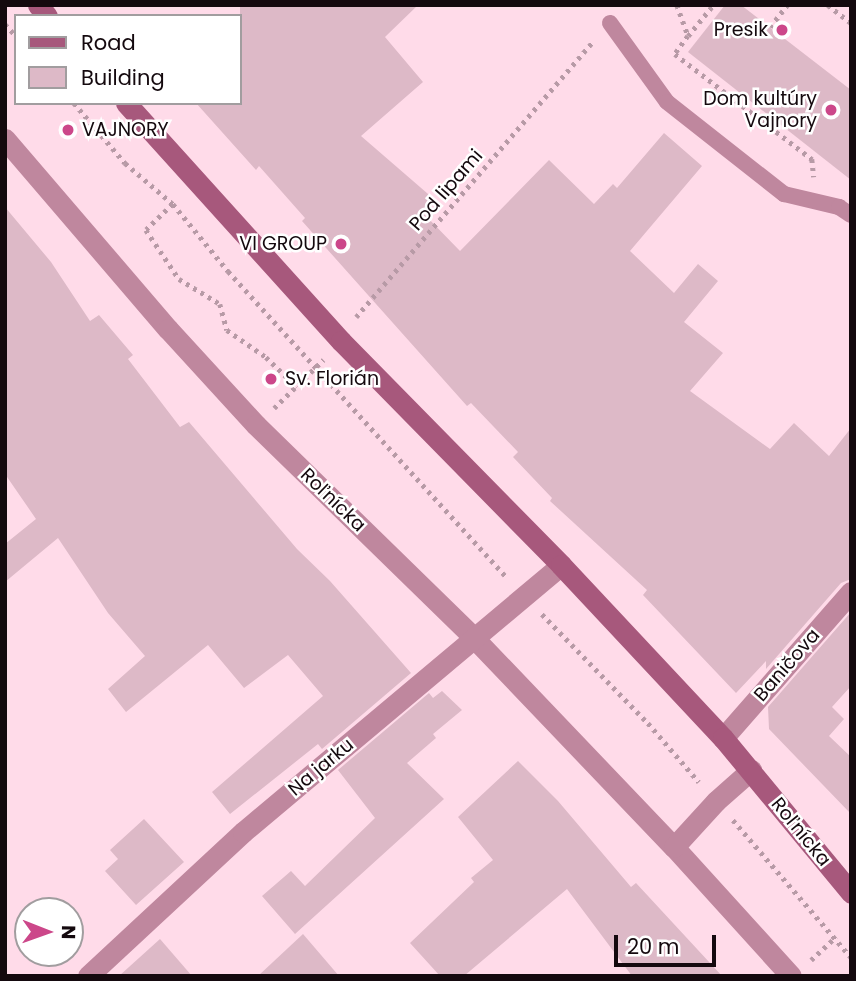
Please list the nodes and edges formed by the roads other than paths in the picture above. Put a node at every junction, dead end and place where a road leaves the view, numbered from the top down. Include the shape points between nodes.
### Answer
1 (605, 28) road end
2 (128, 105) edge
3 (5, 139) edge
4 (851, 215) edge
5 (561, 565) junction
6 (851, 592) edge
7 (474, 638) junction
8 (723, 738) junction
9 (751, 770) junction
10 (674, 847) junction
11 (851, 893) edge
12 (796, 972) edge
13 (88, 976) edge

1 - 4 lane via 667,102 784,194 839,207
2 - 5 street, Roľnícka via 341,341
3 - 7 street, Roľnícka via 256,425
5 - 7 street, Na jarku
5 - 8 street, Roľnícka
6 - 8 street, Baničova
7 - 10 street, Roľnícka
7 - 13 street, Na jarku via 243,832
8 - 9 street, Roľnícka
9 - 10 street
9 - 11 street, Roľnícka
10 - 12 street, Roľnícka

